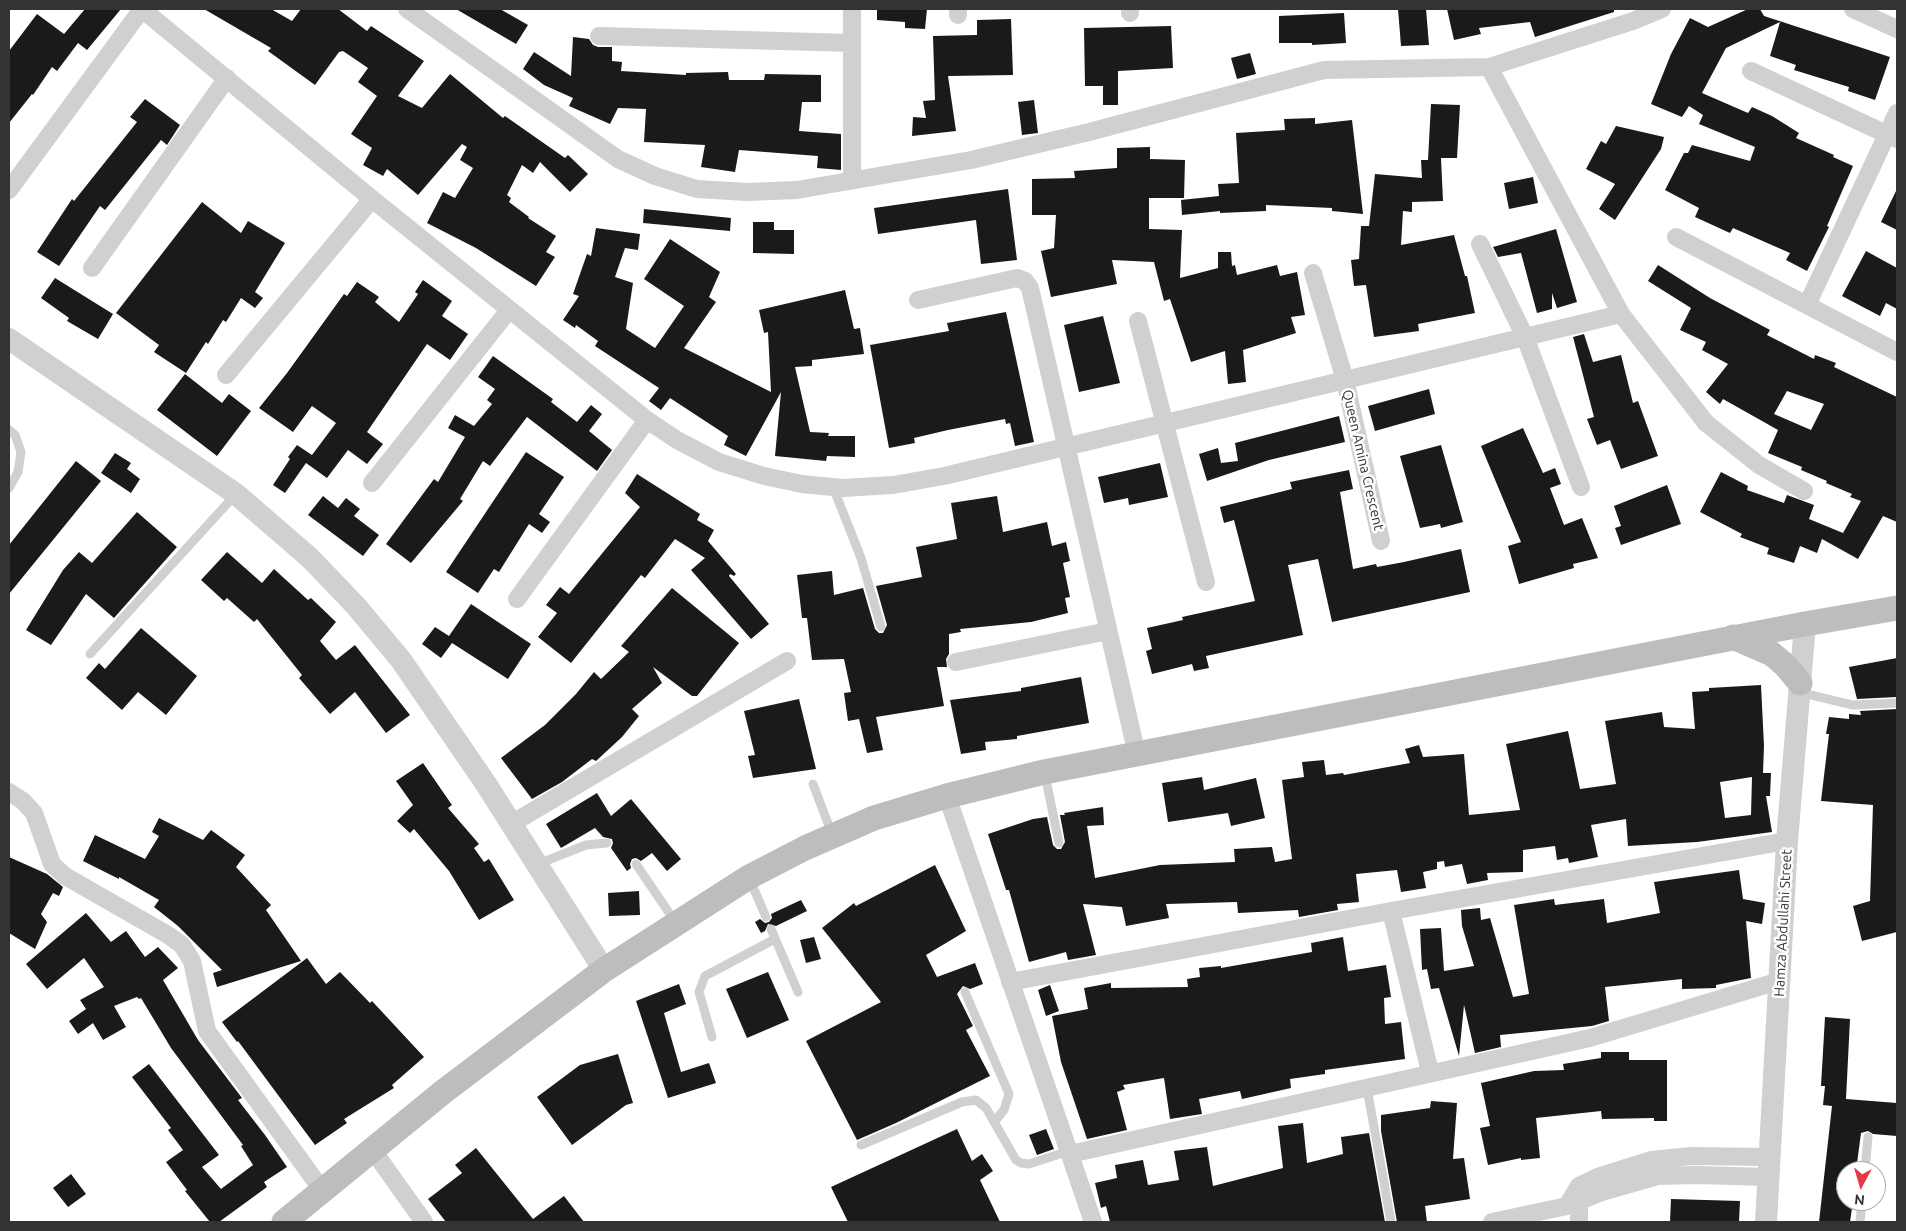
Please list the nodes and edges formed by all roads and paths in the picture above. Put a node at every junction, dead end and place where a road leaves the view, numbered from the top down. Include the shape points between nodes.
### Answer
1 (142, 9) edge
2 (407, 9) edge
3 (852, 9) edge
4 (1662, 9) edge
5 (1853, 9) edge
6 (1897, 29) edge
7 (599, 36) dead end
8 (852, 43) junction
9 (1489, 67) junction
10 (1751, 71) dead end
11 (227, 78) junction
12 (1897, 112) edge
13 (1892, 136) edge
14 (852, 179) junction
15 (9, 190) edge
16 (372, 199) junction
17 (1676, 237) dead end
18 (1480, 244) dead end
19 (92, 268) dead end
20 (1314, 273) dead end
21 (918, 300) dead end
22 (1807, 305) junction
23 (509, 310) junction
24 (1621, 314) junction
25 (1138, 320) dead end
26 (1525, 337) junction
27 (9, 339) edge
28 (1897, 352) edge
29 (226, 374) dead end
30 (1345, 380) junction
31 (647, 420) junction
32 (1165, 423) junction
33 (9, 430) edge
34 (1066, 446) junction
35 (372, 483) dead end
36 (833, 486) junction
37 (1581, 487) dead end
38 (9, 488) edge
39 (1804, 491) dead end
40 (236, 494) junction
41 (1381, 541) dead end
42 (1206, 582) dead end
43 (517, 599) dead end
44 (1897, 608) edge
45 (1805, 624) junction
46 (881, 627) dead end
47 (1108, 630) junction
48 (1733, 638) junction
49 (90, 654) dead end
50 (787, 661) dead end
51 (956, 662) dead end
52 (1799, 687) junction
53 (1897, 703) edge
54 (1137, 755) junction
55 (1044, 772) junction
56 (813, 784) dead end
57 (9, 792) edge
58 (947, 796) junction
59 (512, 824) junction
60 (832, 836) junction
61 (1787, 841) junction
62 (607, 843) dead end
63 (1059, 843) dead end
64 (537, 864) junction
65 (636, 864) dead end
66 (749, 877) junction
67 (1391, 911) junction
68 (766, 917) dead end
69 (676, 924) junction
70 (771, 929) dead end
71 (775, 939) junction
72 (604, 970) junction
73 (1779, 981) junction
74 (1010, 982) junction
75 (798, 992) dead end
76 (965, 992) dead end
77 (712, 1037) dead end
78 (1430, 1072) junction
79 (1367, 1088) junction
80 (994, 1122) junction
81 (1868, 1137) dead end
82 (861, 1145) dead end
83 (372, 1149) junction
84 (1070, 1153) junction
85 (1866, 1161) edge
86 (1769, 1167) junction
87 (322, 1190) junction
88 (1575, 1197) junction
89 (284, 1222) edge
90 (424, 1222) edge
91 (1092, 1222) edge
92 (1391, 1222) edge
93 (1492, 1222) edge
94 (1579, 1222) edge
95 (1766, 1222) edge

1 - 11 street
1 - 15 street
2 - 14 street via 582,136 636,169 690,187 721,191 797,190
3 - 8 street
4 - 9 street
5 - 6 street
7 - 8 street
8 - 14 street
9 - 14 street via 1324,70 971,160
9 - 24 street
10 - 13 street
11 - 16 street
11 - 19 street
12 - 13 street
13 - 22 street
16 - 23 street
16 - 29 street
17 - 22 street
18 - 26 street
20 - 30 street, Queen Amina Crescent
21 - 34 street via 1017,278 1026,281
22 - 28 street
23 - 31 street
23 - 35 street
24 - 26 street
24 - 39 street via 1706,423 1758,465
25 - 32 street
26 - 30 street
26 - 37 street
27 - 40 street
30 - 32 street
30 - 41 street, Queen Amina Crescent
31 - 36 street via 677,440 741,471 802,484
31 - 43 street
32 - 34 street
32 - 42 street
33 - 38 lane via 15,435 20,452 18,472
34 - 36 street via 893,485
34 - 47 street
36 - 46 lane via 861,558
40 - 49 lane
40 - 59 street via 310,558 356,606 401,660
44 - 45 main road
45 - 48 main road
45 - 52 street, Hamza Abdullahi Street
47 - 51 street
47 - 54 street
48 - 52 main road via 1772,654 1786,665
48 - 54 main road
50 - 59 street
52 - 53 lane via 1853,705
52 - 61 street, Hamza Abdullahi Street
54 - 55 main road
55 - 58 main road
55 - 63 lane
56 - 60 lane
57 - 87 street via 34,813 52,864 65,876 182,945 192,961 207,1031
58 - 60 main road via 874,818
58 - 74 street
59 - 64 street
60 - 66 main road
61 - 67 street
61 - 73 street, Hamza Abdullahi Street
62 - 64 lane via 586,846
64 - 72 street
65 - 69 lane
66 - 68 lane
66 - 69 main road
67 - 74 street
67 - 78 street
69 - 72 main road
70 - 71 lane
71 - 75 lane
71 - 77 lane via 705,976 699,992
72 - 83 main road
73 - 78 street via 1590,1038
73 - 86 street, Hamza Abdullahi Street
74 - 84 street
76 - 80 lane via 1010,1094 1004,1110
78 - 79 street
79 - 84 street
79 - 92 lane
80 - 82 lane via 986,1108 976,1100 962,1102
80 - 84 lane via 1016,1160 1021,1163 1029,1164
81 - 85 lane
83 - 87 main road
83 - 90 street
84 - 91 street
86 - 88 street via 1658,1176
86 - 95 street, Hamza Abdullahi Street
87 - 89 main road
88 - 93 street
88 - 94 street

